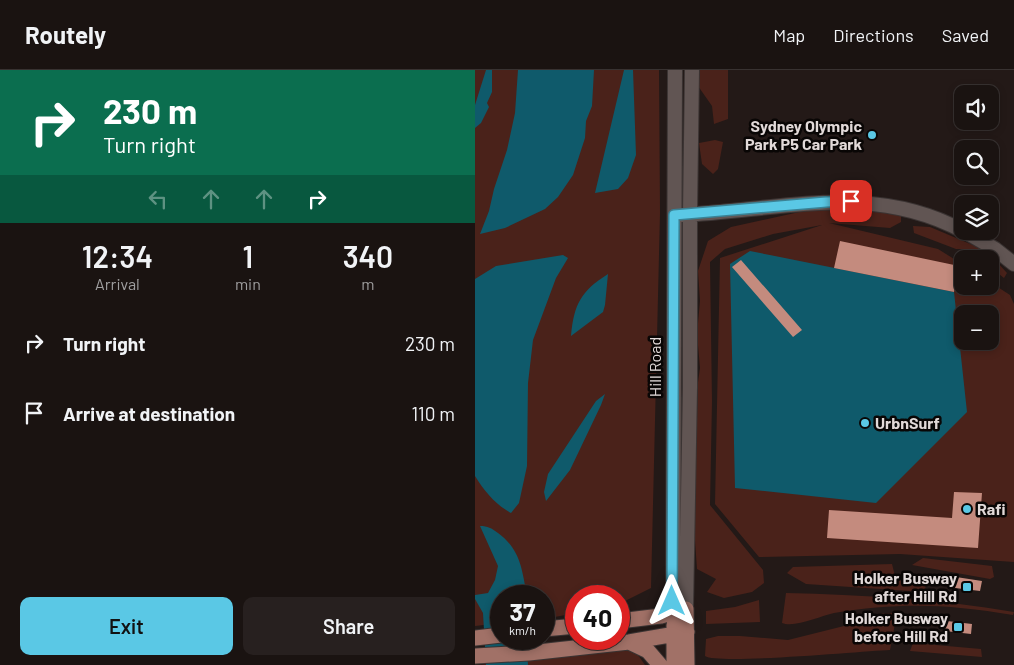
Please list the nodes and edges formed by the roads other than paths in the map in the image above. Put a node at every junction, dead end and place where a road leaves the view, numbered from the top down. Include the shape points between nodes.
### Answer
1 (675, 70) edge
2 (692, 70) edge
3 (690, 214) junction
4 (674, 215) junction
5 (954, 227) edge
6 (979, 240) edge
7 (1014, 264) edge
8 (680, 611) junction
9 (630, 620) edge
10 (681, 632) junction
11 (490, 636) edge
12 (475, 638) edge
13 (630, 642) edge
14 (630, 642) edge
15 (565, 649) edge
16 (475, 656) edge
17 (660, 665) edge
18 (674, 665) edge
19 (687, 665) edge

1 - 4 street, Hill Road
2 - 3 street, Hill Road
3 - 4 street
3 - 5 street via 851,201 883,204
3 - 8 street, Hill Road via 691,386
4 - 8 street, Hill Road
6 - 7 street
8 - 9 main road
8 - 10 main road, Hill Road
10 - 13 main road
10 - 18 main road, Hill Road
10 - 19 main road, Hill Road
11 - 12 main road
14 - 17 main road via 648,651
15 - 16 main road

